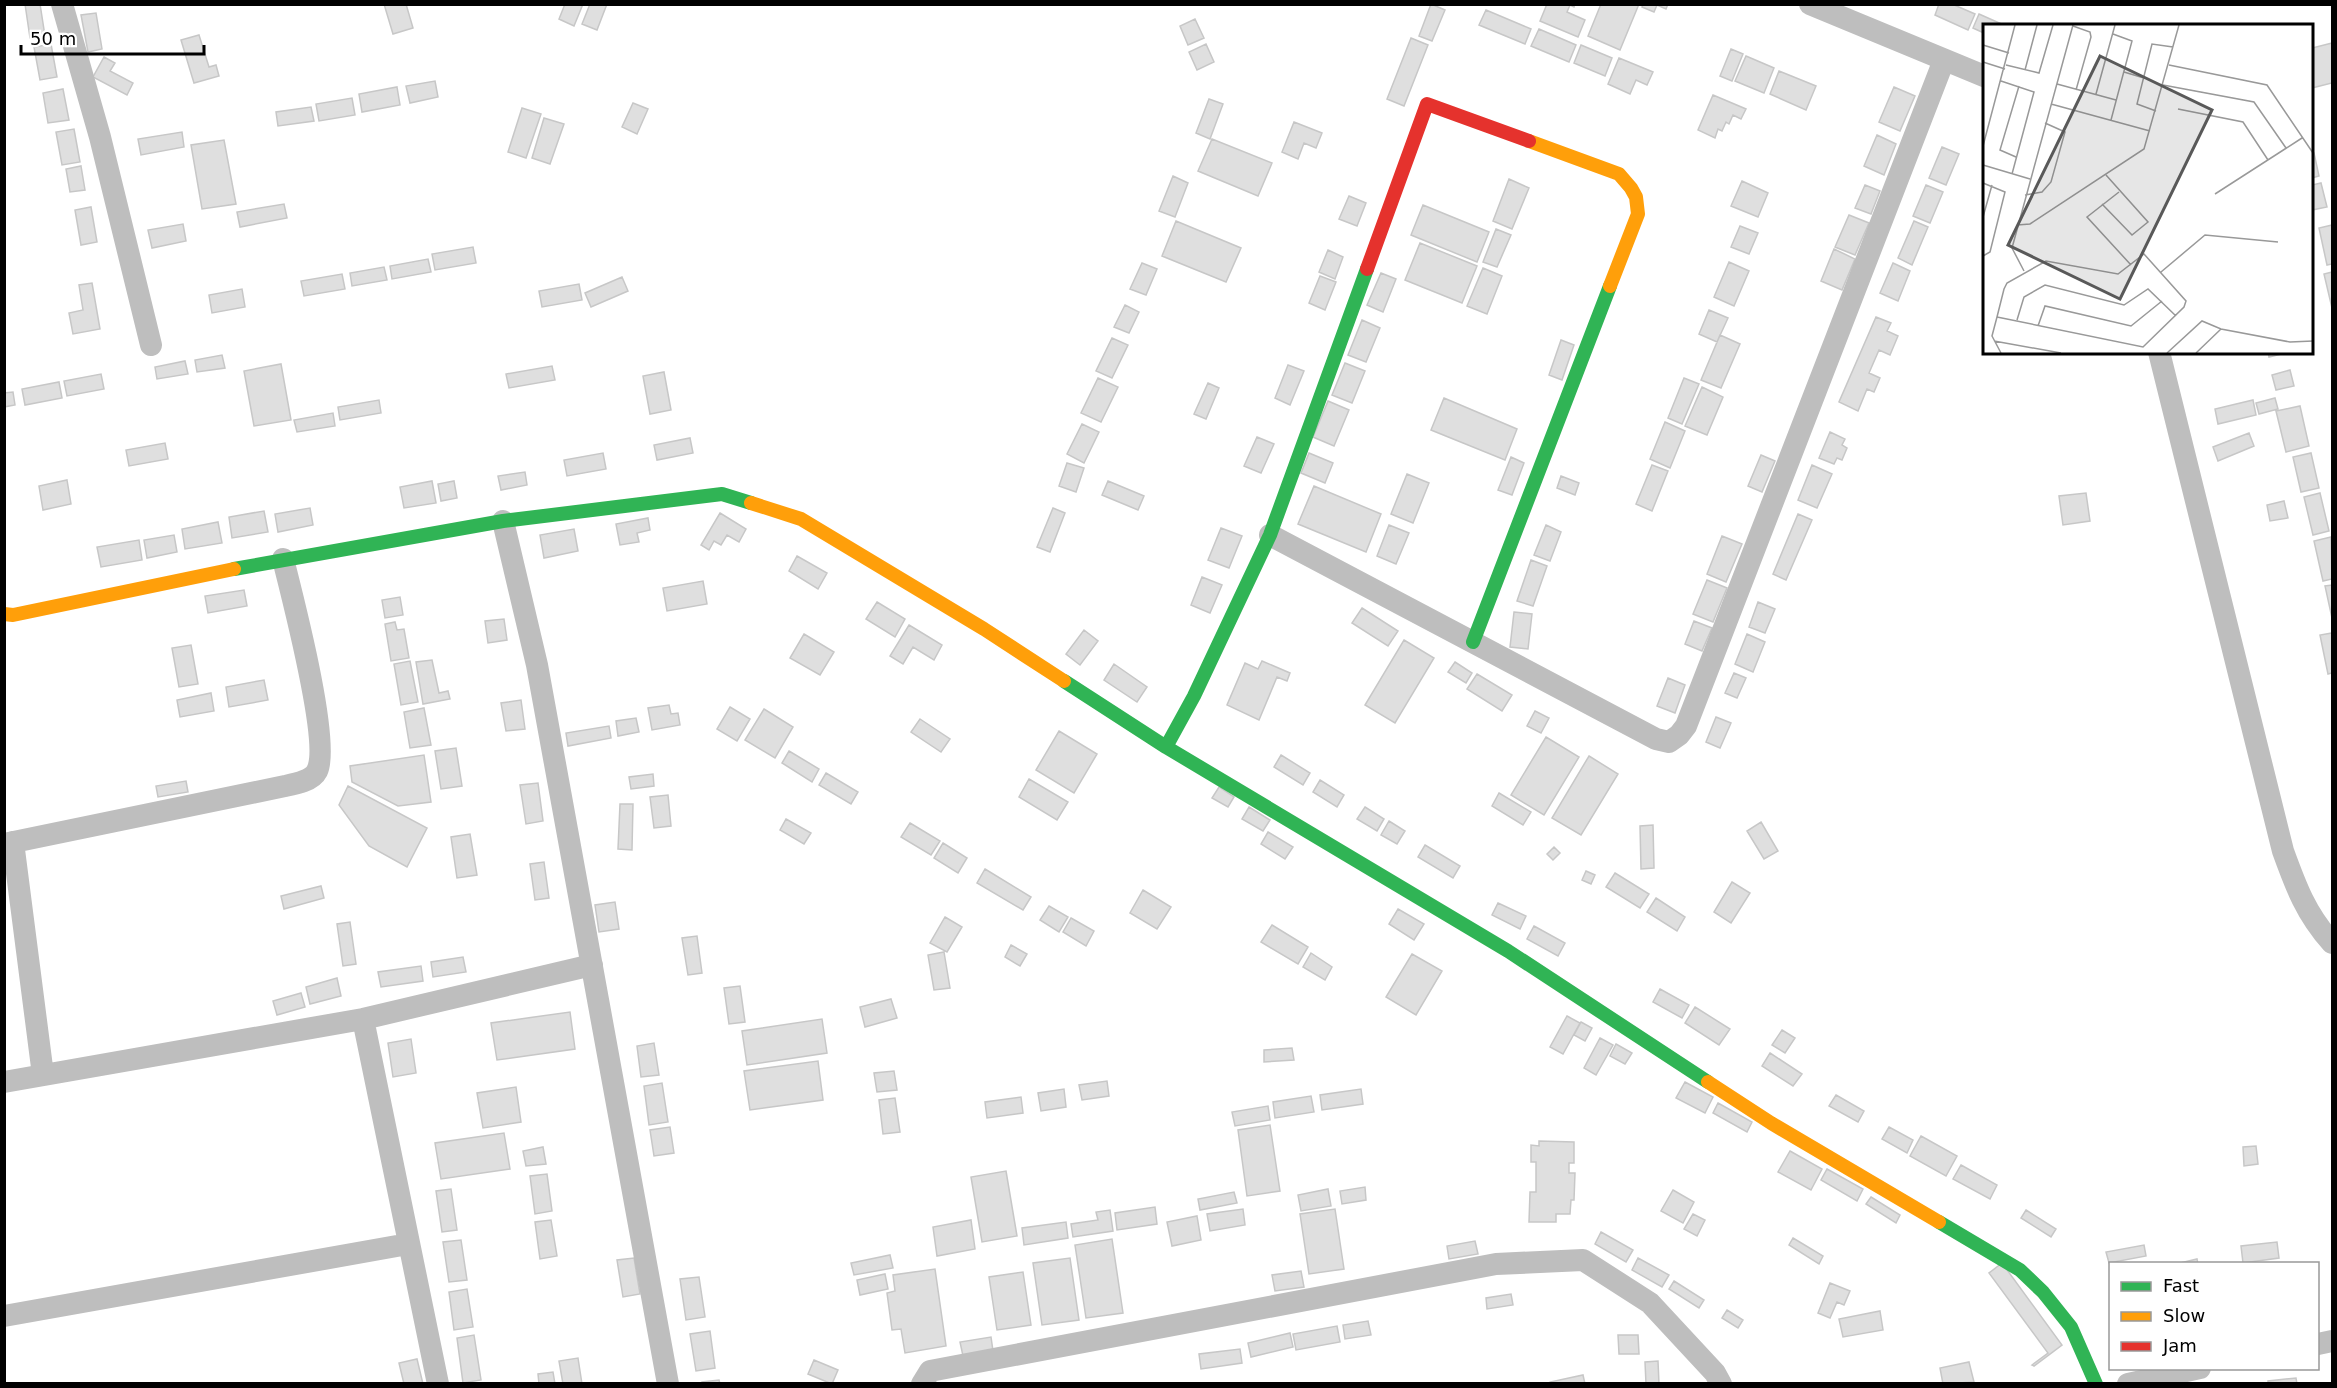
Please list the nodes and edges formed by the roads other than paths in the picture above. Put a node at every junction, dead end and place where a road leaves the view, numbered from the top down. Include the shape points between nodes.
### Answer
1 (62, 4) edge
2 (1810, 4) edge
3 (1944, 60) junction
4 (1983, 76) edge
5 (151, 345) dead end
6 (2159, 354) edge
7 (503, 521) junction
8 (1270, 535) junction
9 (283, 559) junction
10 (4, 614) edge
11 (1473, 642) junction
12 (1166, 747) junction
13 (9, 843) edge
14 (2332, 943) edge
15 (592, 965) junction
16 (363, 1019) junction
17 (43, 1075) junction
18 (4, 1082) edge
19 (408, 1244) junction
20 (4, 1316) edge
21 (2190, 1370) edge
22 (438, 1383) edge
23 (668, 1383) edge
24 (922, 1383) edge
25 (1721, 1383) edge
26 (2096, 1383) edge
27 (2128, 1383) edge

1 - 5 street via 100,137
2 - 3 street
3 - 4 street
3 - 11 street via 1686,726 1679,735 1669,742 1656,739
6 - 14 street via 2283,851 2298,892 2316,925
7 - 9 street
7 - 12 street via 722,494 801,519 984,629
7 - 15 street via 537,664
8 - 11 street
8 - 11 street via 1427,104 1619,174 1638,199 1638,214
8 - 12 street
9 - 10 street
9 - 13 street via 318,716 321,756 317,772 304,781 285,786
12 - 26 street via 1508,951 1771,1124 2020,1270 2071,1327
13 - 17 street
15 - 16 street
15 - 23 street
16 - 17 street
16 - 19 street
17 - 18 street
19 - 20 street
19 - 22 street
21 - 27 street
24 - 25 street via 930,1371 1485,1266 1583,1260 1650,1303

